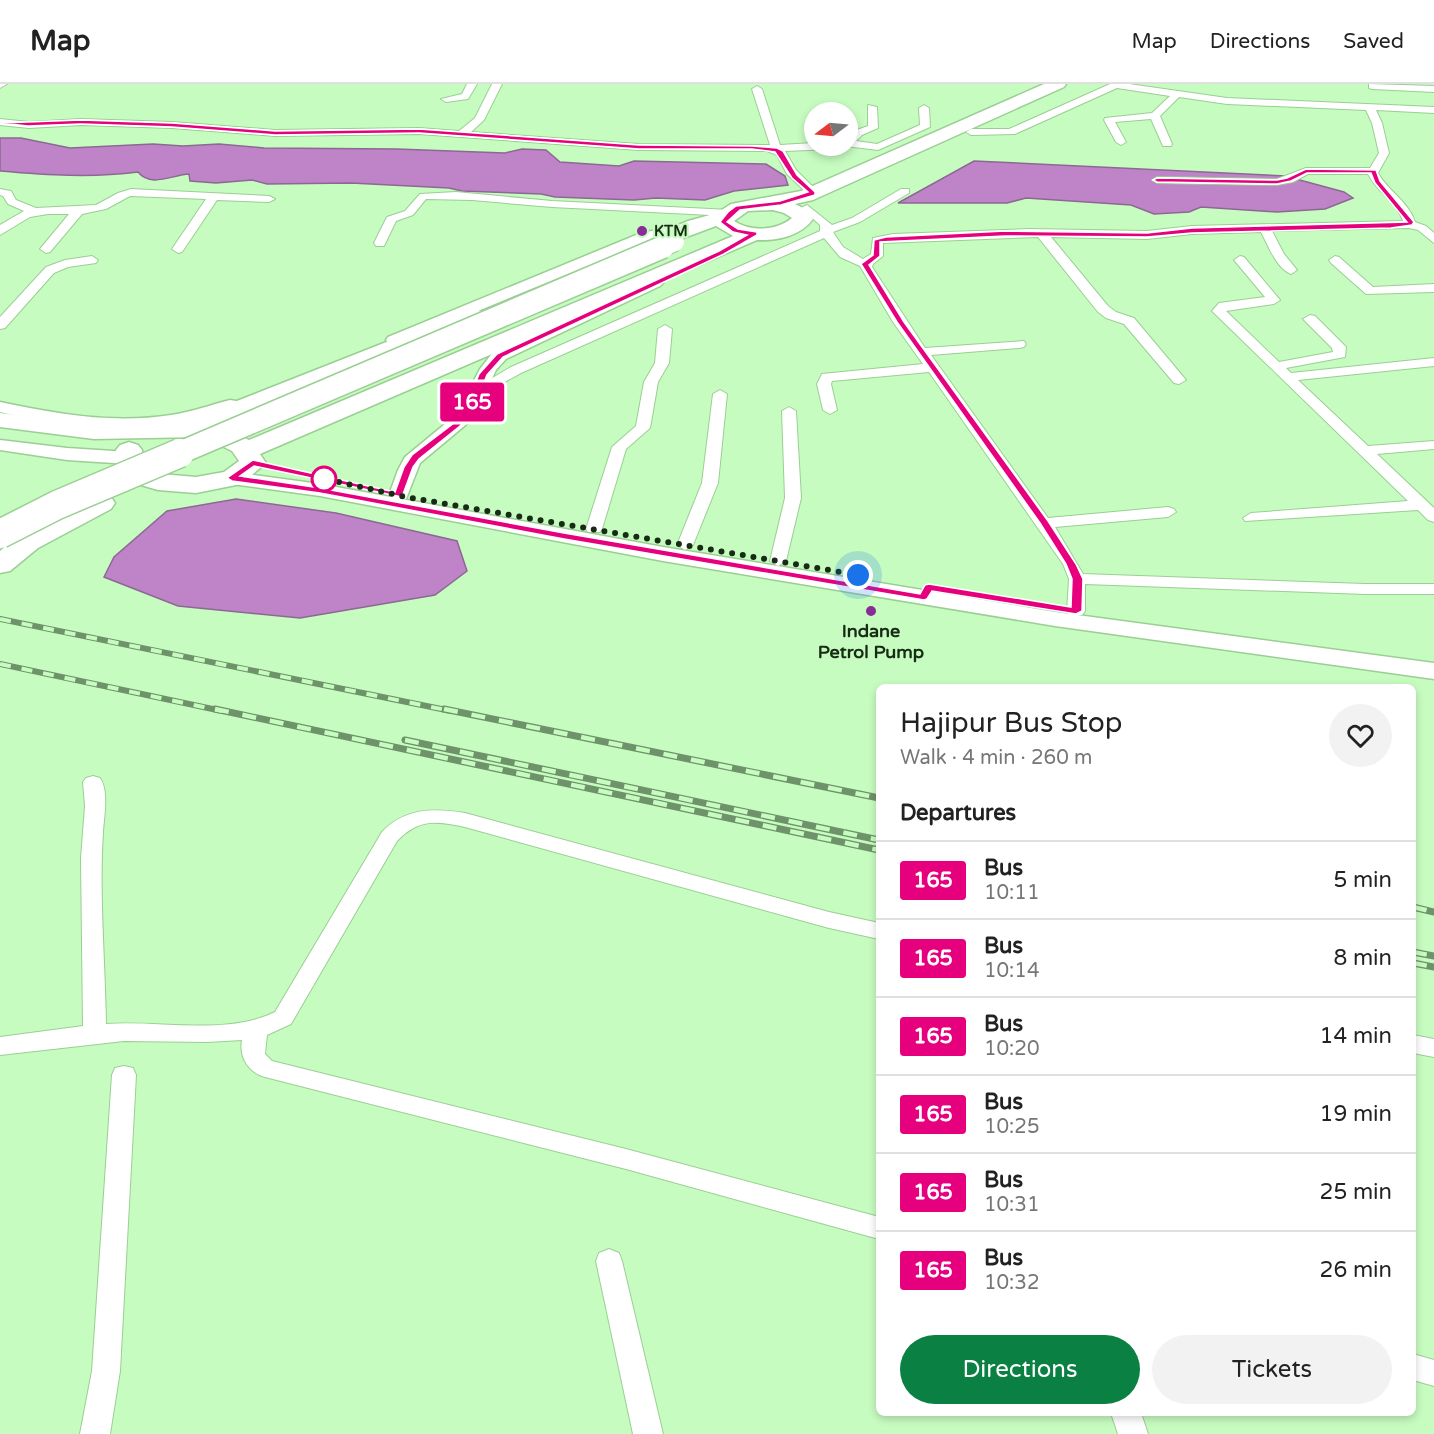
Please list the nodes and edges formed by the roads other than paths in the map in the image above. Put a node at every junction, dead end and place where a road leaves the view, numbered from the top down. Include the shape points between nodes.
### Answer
1 (472, 84) edge
2 (497, 84) edge
3 (1058, 84) edge
4 (1082, 84) edge
5 (1124, 84) edge
6 (1372, 86) dead end
7 (1434, 89) edge
8 (757, 90) dead end
9 (1177, 94) junction
10 (446, 99) dead end
11 (872, 107) dead end
12 (1369, 107) junction
13 (924, 108) dead end
14 (1434, 110) edge
15 (1155, 116) junction
16 (0, 123) edge
17 (971, 132) junction
18 (858, 133) edge
19 (463, 134) junction
20 (1121, 142) dead end
21 (858, 144) edge
22 (1167, 144) dead end
23 (804, 148) edge
24 (776, 149) junction
25 (1374, 171) junction
26 (1157, 180) dead end
27 (905, 191) dead end
28 (0, 192) edge
29 (214, 196) junction
30 (269, 199) dead end
31 (807, 207) junction
32 (80, 210) junction
33 (33, 211) junction
34 (1410, 224) junction
35 (3, 226) edge
36 (735, 226) junction
37 (1265, 229) junction
38 (826, 232) junction
39 (1042, 234) junction
40 (1433, 237) edge
41 (687, 239) junction
42 (380, 243) dead end
43 (46, 249) dead end
44 (178, 249) dead end
45 (92, 260) dead end
46 (1240, 260) dead end
47 (1335, 260) dead end
48 (865, 264) junction
49 (1292, 270) dead end
50 (1434, 288) edge
51 (1310, 319) dead end
52 (0, 325) edge
53 (665, 329) dead end
54 (1019, 344) dead end
55 (922, 352) junction
56 (1434, 362) edge
57 (1276, 366) junction
58 (933, 367) junction
59 (1288, 377) junction
60 (1179, 380) dead end
61 (477, 392) junction
62 (720, 394) dead end
63 (0, 407) edge
64 (830, 410) dead end
65 (789, 411) dead end
66 (0, 420) edge
67 (102, 428) junction
68 (182, 429) junction
69 (0, 433) edge
70 (0, 445) edge
71 (1434, 445) edge
72 (1365, 451) junction
73 (129, 454) junction
74 (249, 457) junction
75 (232, 478) junction
76 (399, 495) junction
77 (1421, 505) junction
78 (1168, 512) dead end
79 (1434, 517) edge
80 (1251, 518) dead end
81 (1044, 523) junction
82 (594, 529) junction
83 (0, 534) edge
84 (685, 545) junction
85 (778, 561) junction
86 (0, 565) edge
87 (1077, 579) junction
88 (1434, 589) edge
89 (926, 592) junction
90 (1076, 611) junction
91 (1434, 659) edge
92 (1434, 671) edge
93 (93, 782) dead end
94 (876, 930) edge
95 (256, 1029) junction
96 (94, 1035) junction
97 (1416, 1045) edge
98 (0, 1046) edge
99 (1434, 1048) edge
100 (124, 1076) dead end
101 (876, 1227) edge
102 (609, 1261) dead end
103 (1416, 1368) edge
104 (1434, 1373) edge
105 (1127, 1416) edge
106 (94, 1434) edge
107 (648, 1434) edge
108 (1133, 1434) edge

1 - 10 street via 465,97
2 - 19 street via 479,120
3 - 31 highway
4 - 17 highway
5 - 9 street
5 - 17 street via 1011,132
6 - 7 street
8 - 24 street
9 - 12 street via 1227,101
9 - 15 street
11 - 18 street via 873,128
12 - 14 street
12 - 25 street via 1384,153
13 - 21 street via 925,127 878,147
15 - 20 street via 1109,120
15 - 22 street
16 - 19 street via 172,125 275,133
17 - 31 highway
19 - 24 street via 639,147
23 - 24 street
24 - 31 street
25 - 26 street via 1306,171 1277,182
25 - 34 street via 1377,181
27 - 38 street via 856,220
28 - 33 street
29 - 30 street
29 - 32 street via 131,192 103,206
29 - 44 street
31 - 36 highway via 794,228
31 - 36 highway via 739,208
31 - 38 street via 826,224
32 - 33 street
32 - 43 street
33 - 35 street
34 - 37 street
34 - 40 street
36 - 41 highway
36 - 42 street via 675,207 424,196 409,213 391,219
36 - 61 street via 737,244 507,351 490,364
36 - 74 highway
37 - 39 street via 1147,235
37 - 49 street
38 - 48 street via 851,260
38 - 61 street via 516,370
39 - 48 street via 879,240 877,256
39 - 60 street via 1103,309 1129,321
41 - 67 street via 646,236 201,415 167,423
41 - 68 highway
41 - 83 highway, bridge via 85,492
41 - 86 highway via 102,503 28,542
45 - 52 street via 50,270
46 - 57 street via 1274,300 1224,306 1218,311
47 - 50 street via 1370,291
48 - 55 street
51 - 57 street via 1339,347 1340,354
53 - 82 street via 662,363 651,382 643,428 619,447
54 - 55 street
55 - 58 street
56 - 59 street
57 - 59 street
58 - 64 street via 827,377 824,384
58 - 81 street
59 - 72 street
61 - 76 street via 457,424 408,467
62 - 84 street via 710,483
63 - 67 street
65 - 85 street via 793,498
66 - 67 highway
67 - 68 highway
68 - 73 highway via 156,435
68 - 74 highway via 208,430 242,446
69 - 73 highway
70 - 73 street via 67,454
71 - 72 street
72 - 77 street
73 - 75 highway via 130,465 143,477 158,482 196,485
74 - 75 highway
74 - 76 main road
75 - 89 main road via 320,490 564,536
76 - 82 main road
77 - 79 street
77 - 80 street
78 - 81 street
81 - 87 street
82 - 84 main road
84 - 85 main road
85 - 89 main road
87 - 88 street
87 - 90 street
89 - 90 main road
89 - 92 main road via 1159,635
90 - 91 main road
93 - 96 street
94 - 95 street via 465,820 430,814 406,821 389,837 283,1018
95 - 96 street
95 - 101 street via 251,1049 255,1060 265,1068
96 - 98 street
97 - 99 street
100 - 106 street via 106,1371
102 - 107 street
103 - 104 street
105 - 108 street

